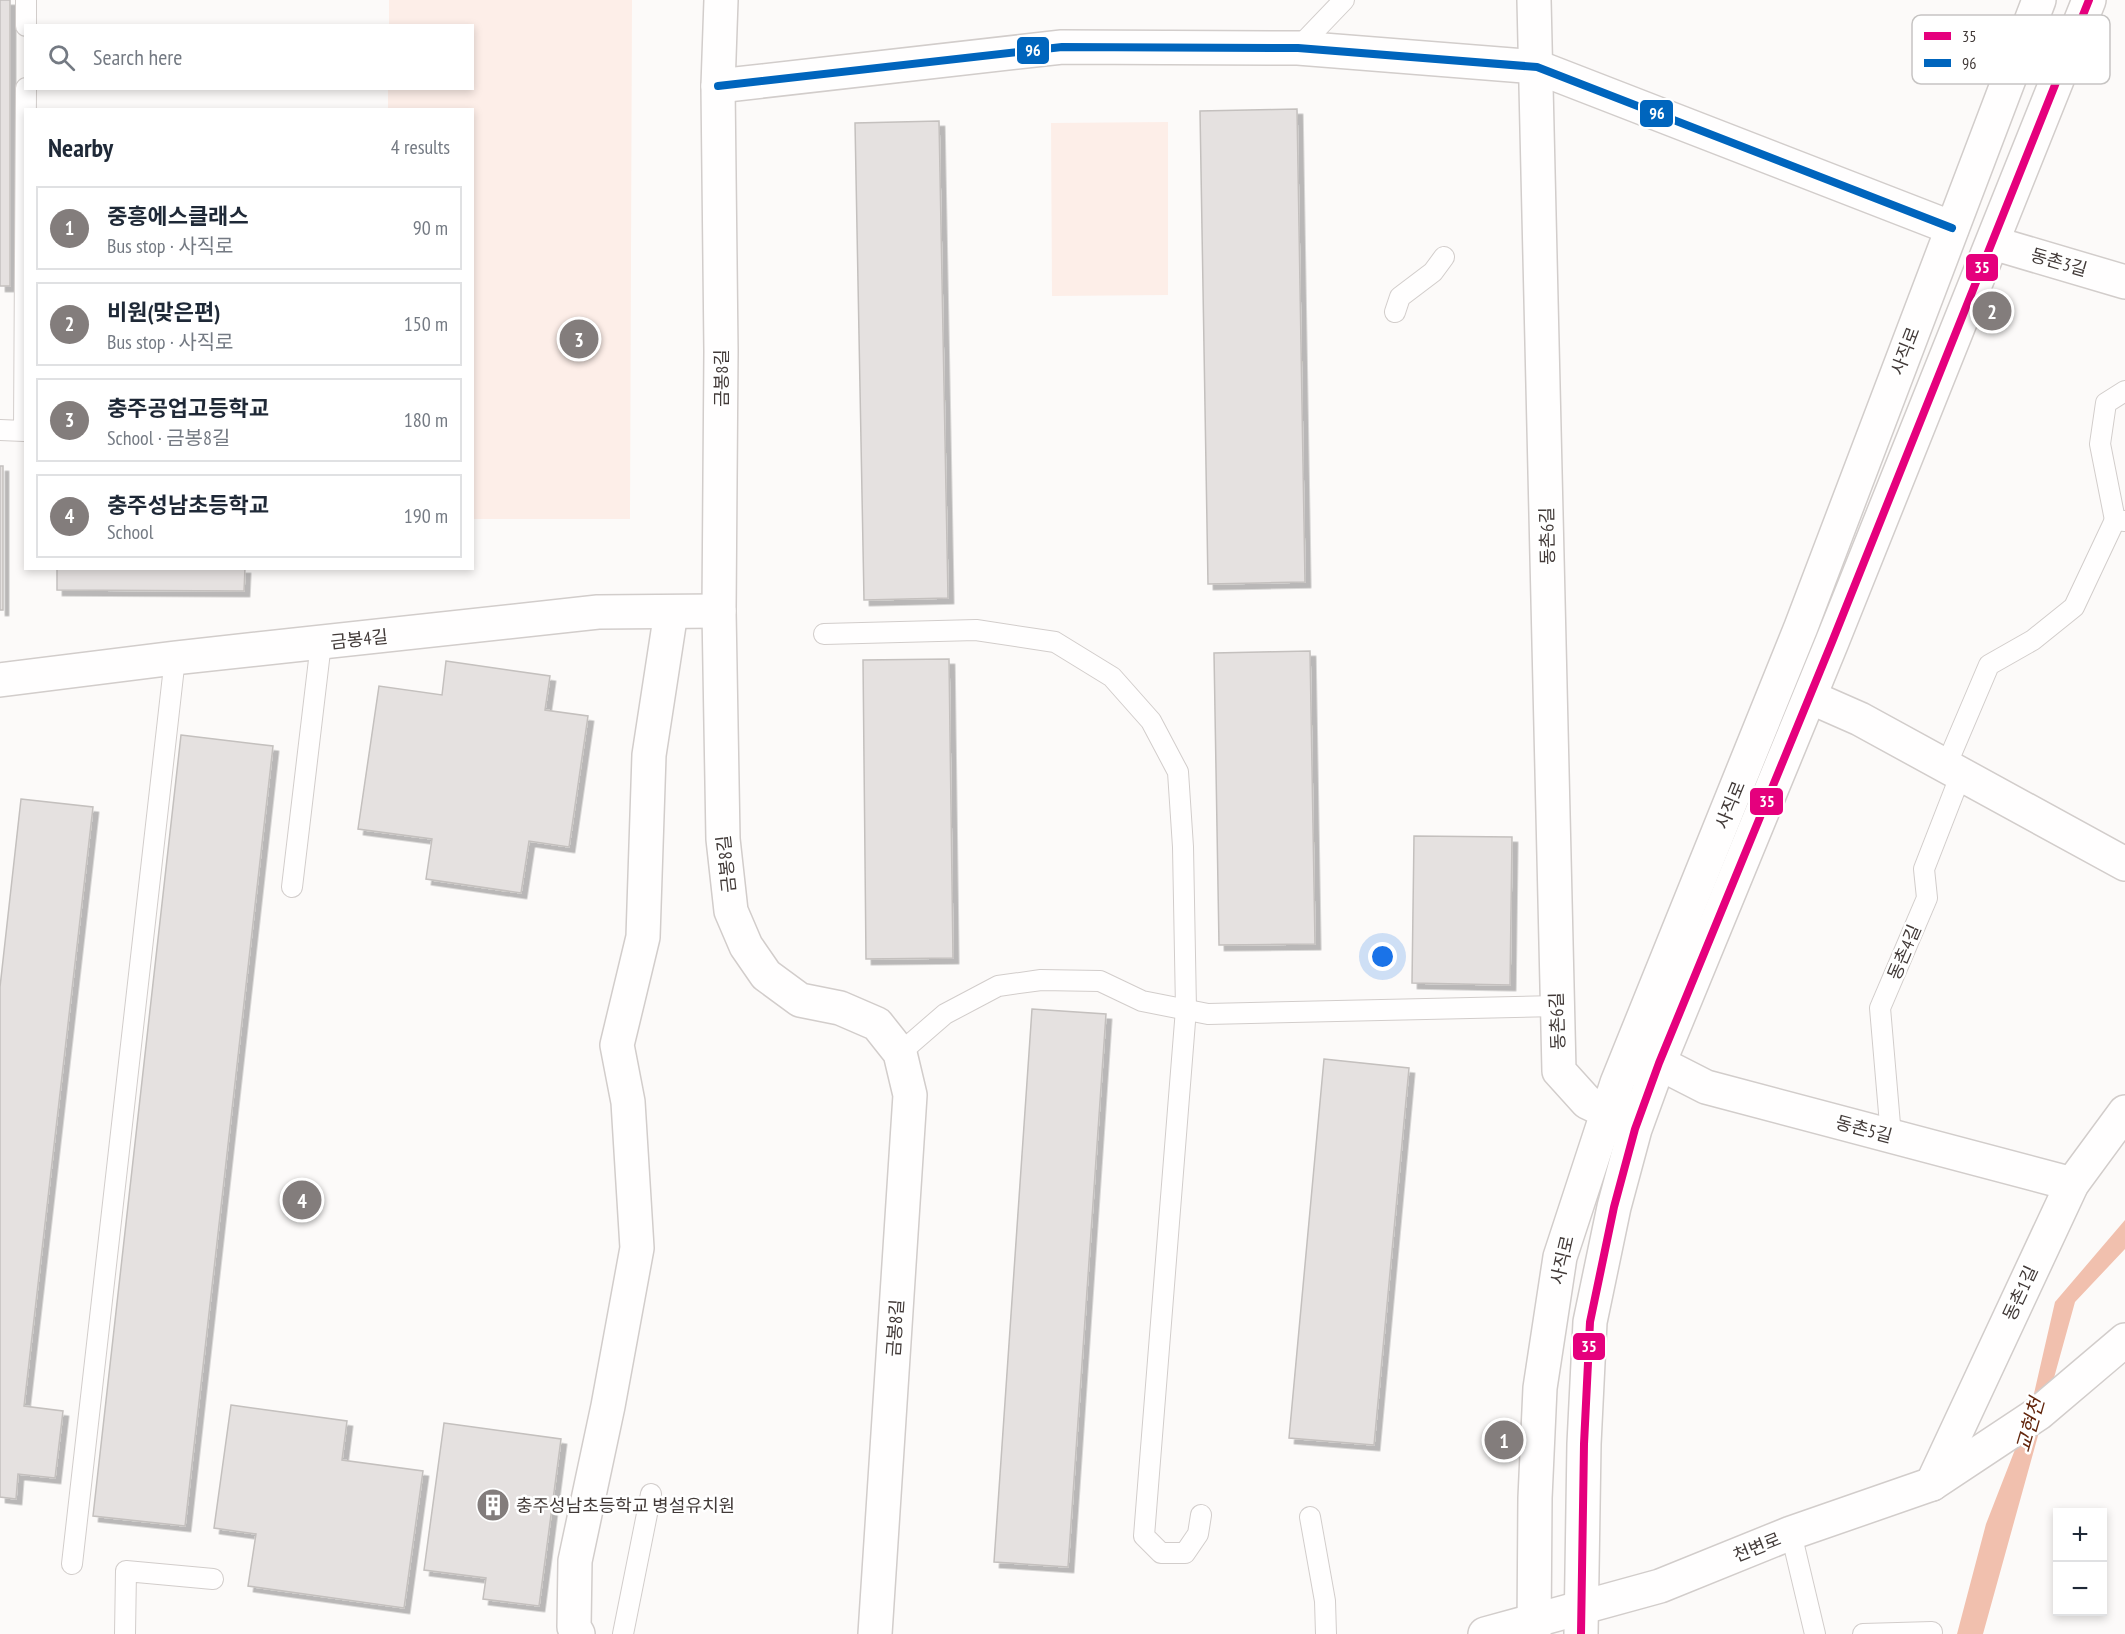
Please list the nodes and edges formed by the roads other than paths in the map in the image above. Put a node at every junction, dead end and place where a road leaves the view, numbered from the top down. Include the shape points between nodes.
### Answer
1 (26, 0) edge
2 (721, 0) edge
3 (1344, 0) edge
4 (1534, 0) edge
5 (2039, 0) edge
6 (2089, 0) edge
7 (2033, 15) edge
8 (2083, 15) edge
9 (26, 24) edge
10 (1298, 48) junction
11 (1537, 67) junction
12 (2007, 84) edge
13 (2056, 84) edge
14 (718, 86) junction
15 (26, 90) edge
16 (26, 108) edge
17 (1952, 228) junction
18 (1993, 243) junction
19 (1444, 257) dead end
20 (2125, 282) edge
21 (1395, 312) dead end
22 (2125, 391) edge
23 (0, 430) edge
24 (24, 431) edge
25 (2120, 520) edge
26 (719, 611) junction
27 (671, 612) junction
28 (824, 634) dead end
29 (321, 643) junction
30 (175, 658) junction
31 (0, 680) edge
32 (1810, 697) junction
33 (1953, 770) junction
34 (2125, 864) edge
35 (292, 887) dead end
36 (1557, 1006) junction
37 (1186, 1010) junction
38 (900, 1053) junction
39 (1659, 1063) junction
40 (1608, 1112) junction
41 (2125, 1112) edge
42 (1891, 1136) junction
43 (2072, 1184) junction
44 (2125, 1340) edge
45 (1932, 1484) junction
46 (651, 1494) dead end
47 (1201, 1515) dead end
48 (1310, 1517) dead end
49 (1791, 1533) junction
50 (72, 1564) dead end
51 (213, 1579) dead end
52 (1581, 1620) edge
53 (1534, 1628) edge
54 (1932, 1632) dead end
55 (125, 1634) edge
56 (578, 1634) edge
57 (623, 1634) edge
58 (875, 1634) edge
59 (1326, 1634) edge
60 (1485, 1634) edge
61 (1815, 1634) edge
62 (1863, 1634) edge

1 - 9 lane
2 - 14 street, 금봉8길
3 - 10 lane
4 - 11 street, 동촌6길
5 - 7 street, 사직로
6 - 8 street, 사직로
10 - 11 street
10 - 14 street via 1062,47
11 - 17 street
11 - 36 street, 동촌6길
12 - 17 street, 사직로
13 - 18 street, 사직로
14 - 26 street, 금봉8길
15 - 16 lane
17 - 40 street, 사직로 via 1801,627
18 - 20 street, 동촌3길
18 - 32 street, 사직로
19 - 21 lane via 1433,273 1400,297
22 - 25 lane via 2106,403 2100,444
23 - 24 lane
25 - 33 lane, 동촌4길 via 2074,607 2033,640 1989,665
26 - 27 street, 금봉4길
26 - 38 street, 금봉8길 via 723,839 731,911 746,945 766,975 800,1000 840,1008 877,1024
27 - 29 street, 금봉4길 via 597,612
27 - 56 street via 649,755 643,938 617,1046 628,1102 637,1248 574,1561 574,1627
28 - 37 lane via 976,630 1055,642 1112,677 1151,721 1178,772 1184,847
29 - 30 street, 금봉4길
29 - 35 lane
30 - 31 street, 금봉4길
30 - 50 lane
32 - 33 street via 1860,719
32 - 39 street, 사직로
33 - 34 street
33 - 42 lane, 동촌4길 via 1924,869 1927,898 1880,1008
36 - 37 lane via 1208,1014
36 - 40 street, 동촌6길 via 1559,1071 1587,1102
37 - 38 lane via 1142,1001 1100,981 1041,980 998,986 945,1014
37 - 47 lane via 1144,1536 1161,1553 1185,1553 1198,1534
38 - 58 street, 금봉8길 via 910,1095
39 - 42 street, 동촌5길 via 1706,1087
39 - 52 street, 사직로 via 1635,1129 1614,1207 1590,1322
40 - 53 street, 사직로 via 1560,1257 1540,1388
41 - 43 street, 동촌1길
42 - 43 street, 동촌5길
43 - 45 street, 동촌1길
44 - 45 street, 천변로 via 2039,1413
45 - 49 street, 천변로
46 - 57 lane
48 - 59 lane via 1325,1601
49 - 52 street, 천변로
49 - 61 lane
51 - 55 lane via 126,1571
52 - 53 street, 천변로
53 - 60 street, 천변로
54 - 62 lane

